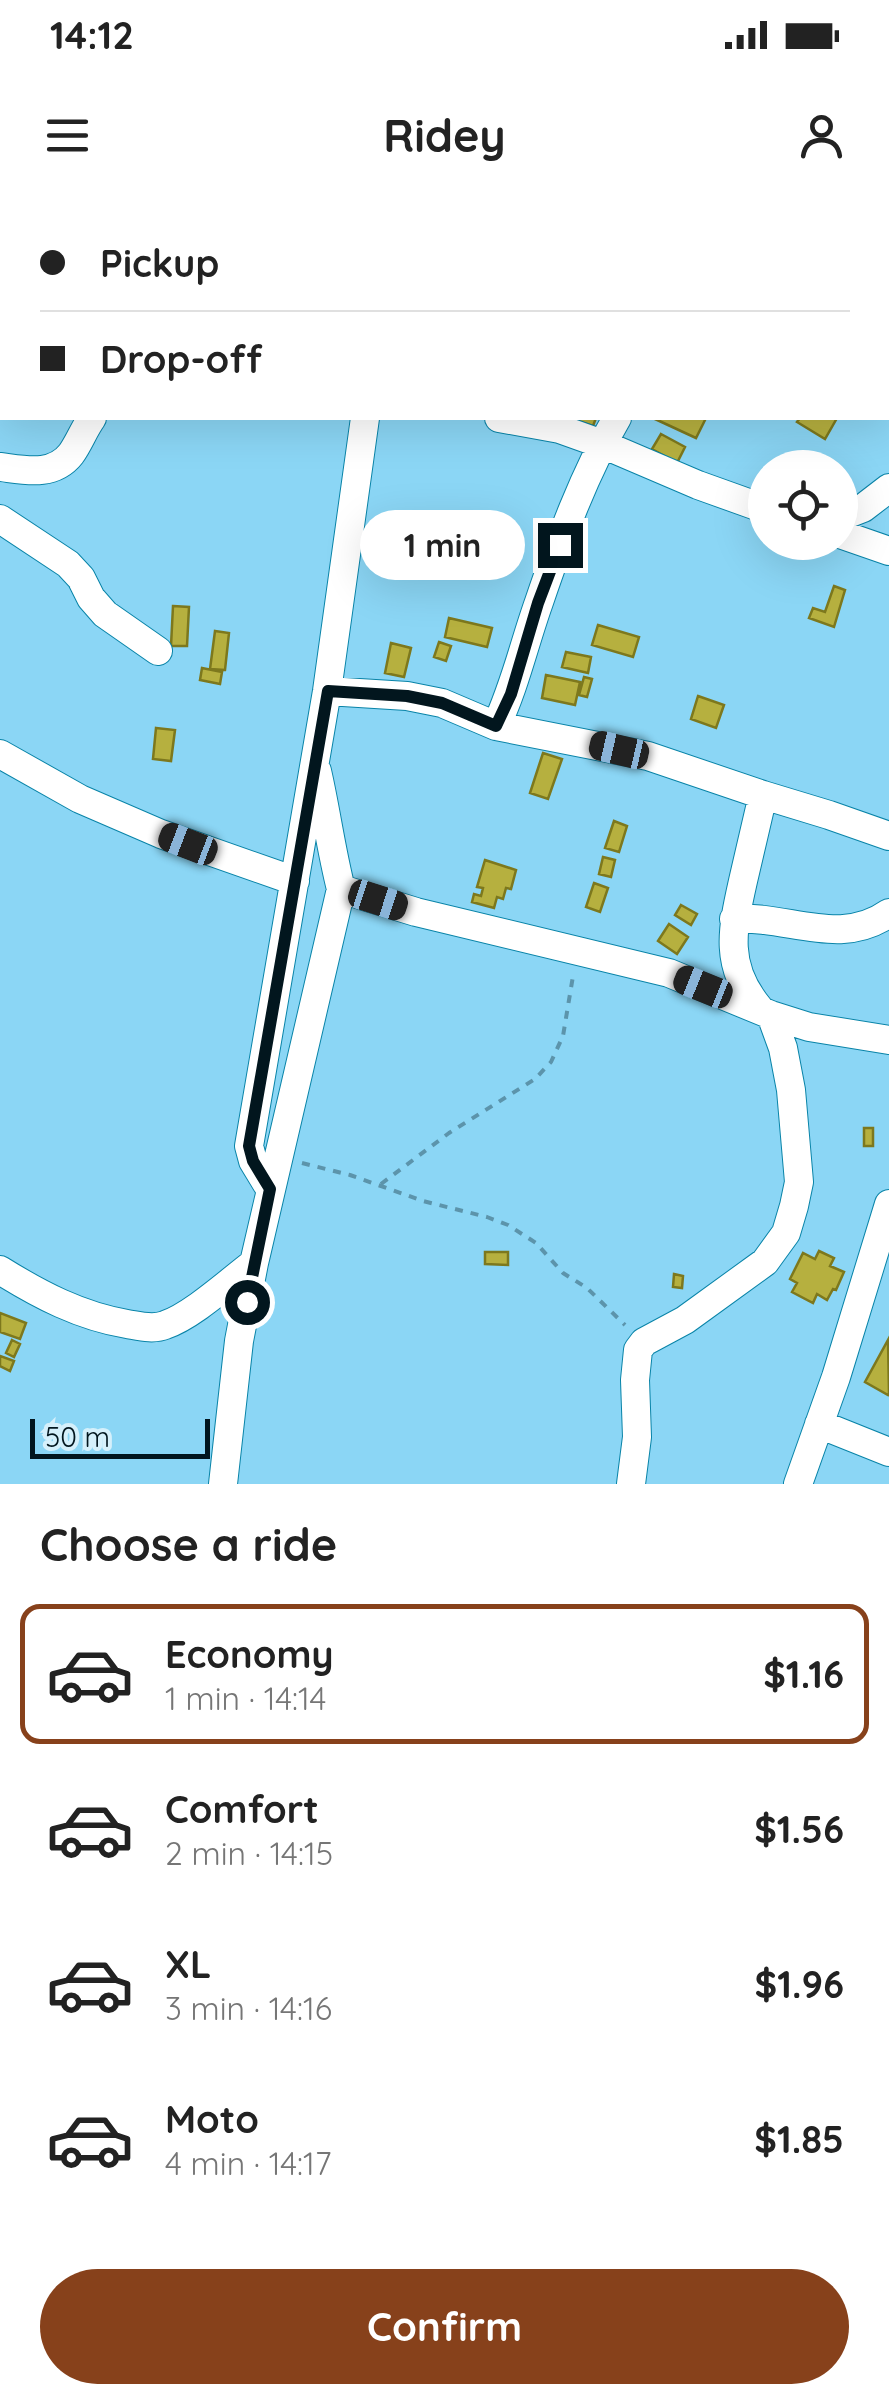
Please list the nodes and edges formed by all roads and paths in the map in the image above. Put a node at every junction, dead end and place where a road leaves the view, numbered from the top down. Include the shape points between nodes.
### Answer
1 (91, 420) edge
2 (365, 420) edge
3 (510, 420) edge
4 (616, 420) edge
5 (602, 444) junction
6 (0, 467) edge
7 (889, 488) edge
8 (748, 503) edge
9 (858, 510) edge
10 (0, 519) edge
11 (858, 540) edge
12 (889, 551) edge
13 (158, 651) dead end
14 (328, 691) junction
15 (496, 726) junction
16 (0, 754) edge
17 (314, 761) junction
18 (763, 795) junction
19 (889, 836) edge
20 (295, 881) junction
21 (341, 889) junction
22 (889, 913) edge
23 (734, 919) junction
24 (576, 951) junction
25 (765, 1012) junction
26 (889, 1040) edge
27 (278, 1158) junction
28 (380, 1184) junction
29 (270, 1189) junction
30 (889, 1204) edge
31 (254, 1264) junction
32 (0, 1270) edge
33 (644, 1342) junction
34 (818, 1424) junction
35 (889, 1452) edge
36 (222, 1484) edge
37 (631, 1484) edge
38 (798, 1484) edge

1 - 6 street via 59,465 39,471
2 - 14 street
3 - 5 street
4 - 5 street
5 - 8 street
5 - 15 street
7 - 9 street
10 - 13 street via 68,564 105,614
11 - 12 street
14 - 15 street via 424,699
14 - 17 street
15 - 18 street via 648,756
16 - 20 street via 161,834
17 - 20 street
17 - 21 street
18 - 19 street
18 - 23 street
20 - 29 street via 249,1146
21 - 24 street
21 - 27 street
22 - 23 street via 840,930
23 - 25 street via 734,961 748,996
24 - 25 street via 668,973
24 - 28 path via 564,1036 551,1062
25 - 26 street
25 - 33 street via 788,1065 799,1182 786,1232 764,1262
27 - 28 path
27 - 29 street
28 - 33 path via 522,1232
29 - 31 street
30 - 34 street
31 - 32 street via 194,1309 148,1328 77,1311
31 - 36 street
33 - 37 street via 636,1362
34 - 35 street
34 - 38 street

